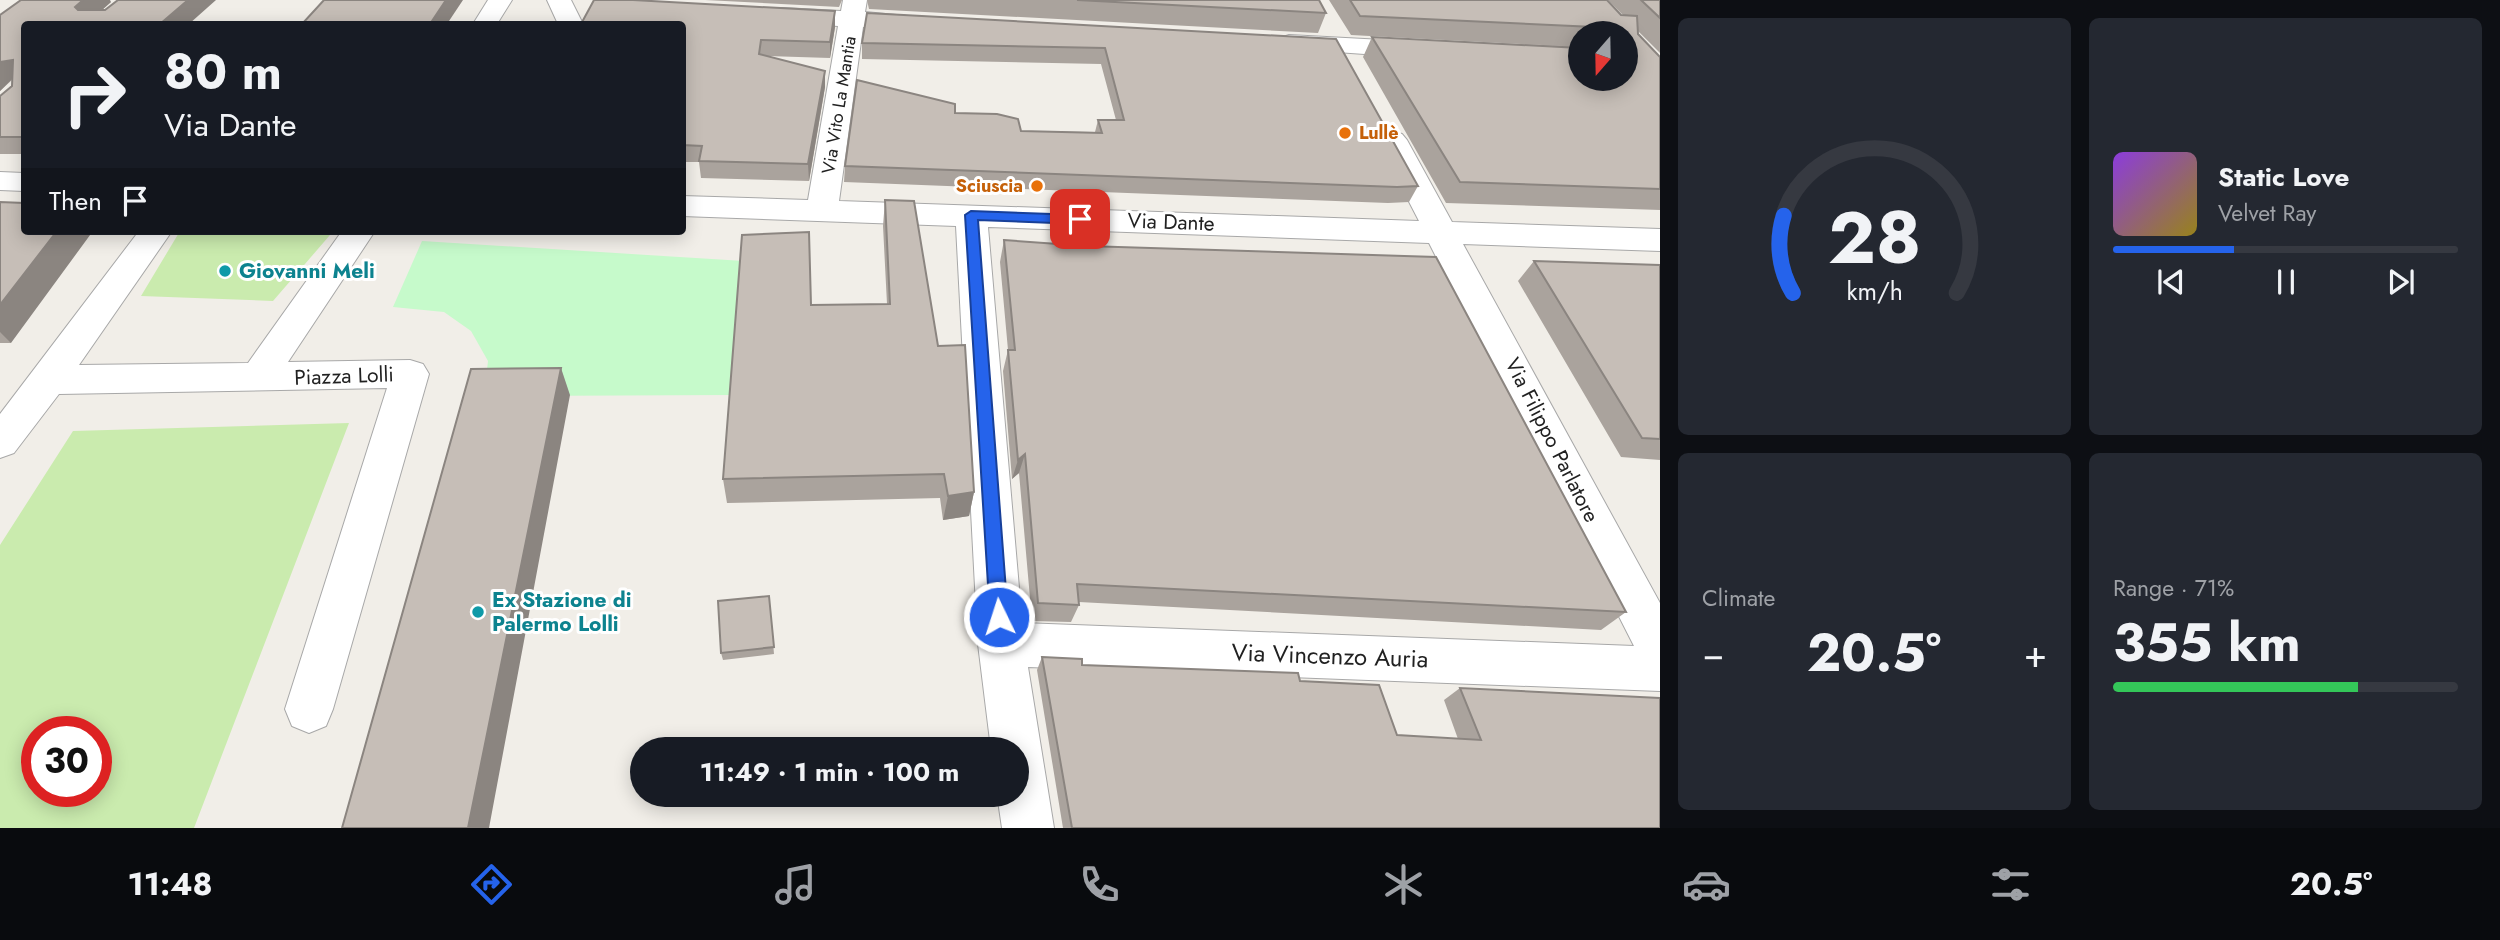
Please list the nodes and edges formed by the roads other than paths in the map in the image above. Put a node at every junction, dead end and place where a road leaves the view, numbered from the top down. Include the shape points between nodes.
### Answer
1 (499, 0) edge
2 (559, 0) edge
3 (854, 10) edge
4 (758, 14) edge
5 (487, 21) edge
6 (569, 21) edge
7 (936, 24) edge
8 (1270, 42) edge
9 (1447, 51) edge
10 (1379, 115) edge
11 (0, 181) edge
12 (21, 182) edge
13 (686, 206) edge
14 (822, 211) junction
15 (971, 215) junction
16 (1443, 232) junction
17 (153, 235) edge
18 (356, 235) edge
19 (1660, 240) edge
20 (257, 378) junction
21 (49, 380) junction
22 (3, 434) edge
23 (1001, 644) junction
24 (1660, 649) edge
25 (1660, 668) edge
26 (309, 709) dead end
27 (1014, 737) edge
28 (1025, 807) edge
29 (1028, 828) edge

1 - 5 street
2 - 6 street
3 - 4 street
3 - 7 street
3 - 14 street, Via Vito La Mantia
8 - 9 street
10 - 16 street, Via Filippo Parlatore
11 - 12 street
13 - 14 street, Via Dante
14 - 15 street, Via Dante
15 - 16 street, Via Dante
15 - 23 street
16 - 19 street, Via Dante
16 - 24 street, Via Filippo Parlatore
17 - 21 street
18 - 20 street
20 - 21 street, Piazza Lolli
20 - 26 street, Piazza Lolli via 410,374
21 - 22 street
23 - 25 street, Via Vincenzo Auria
23 - 27 street
28 - 29 street

